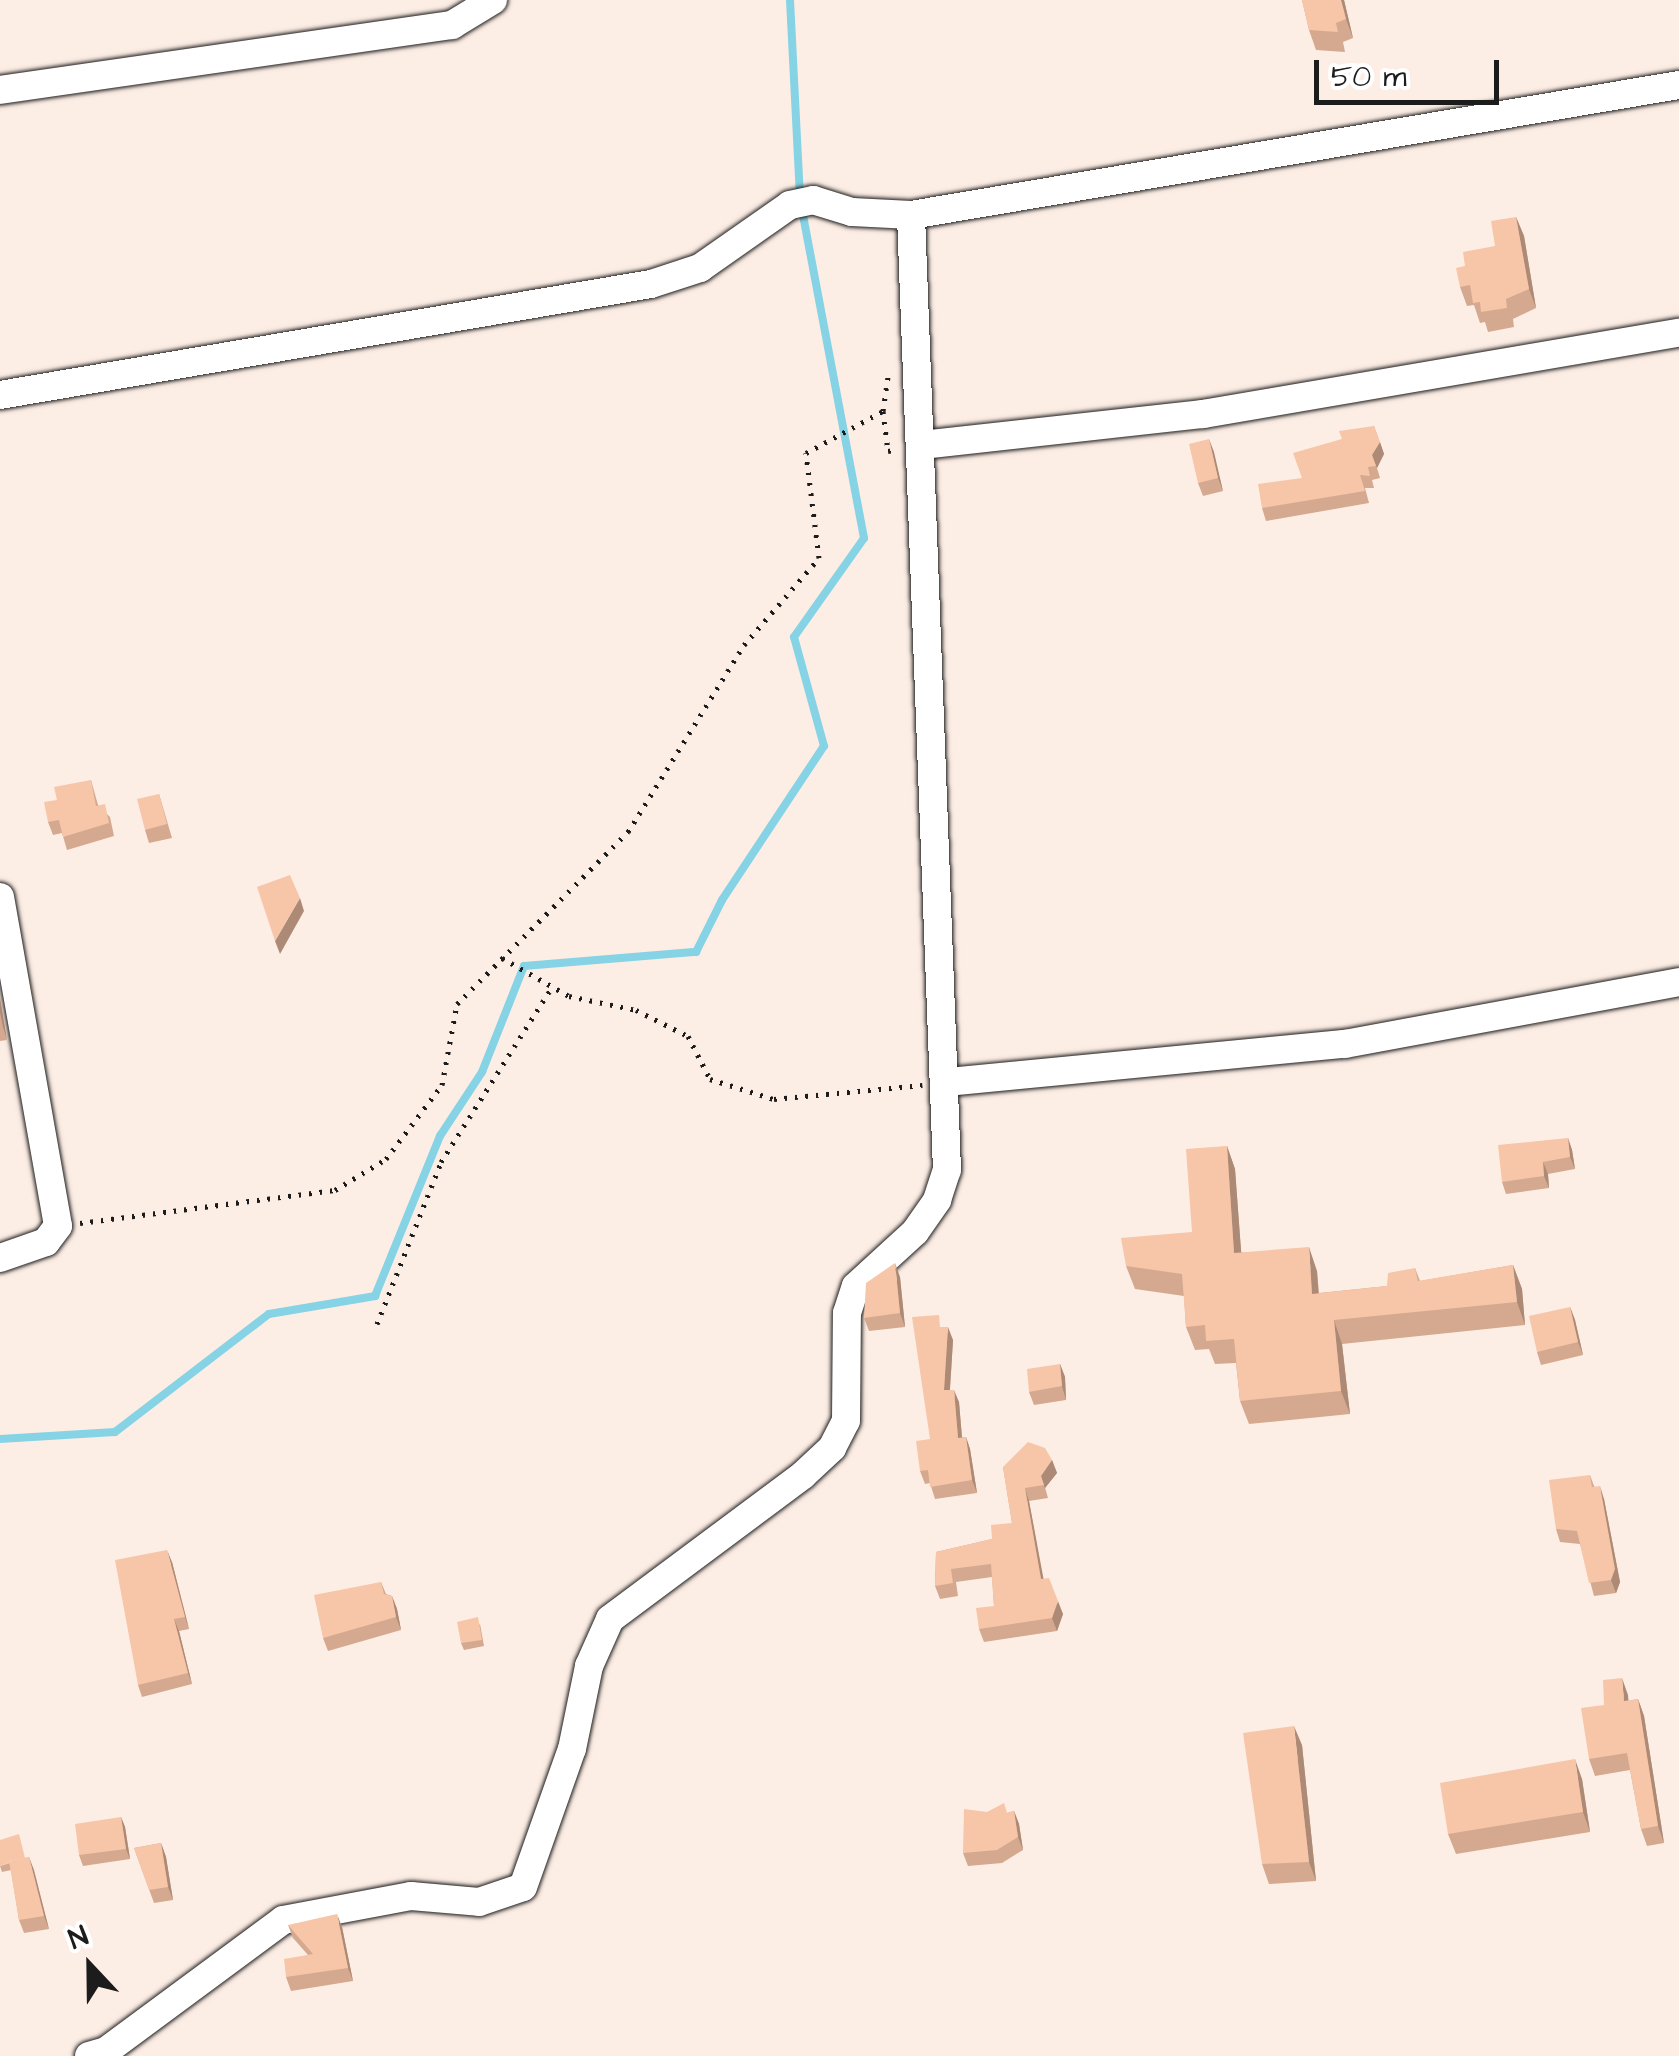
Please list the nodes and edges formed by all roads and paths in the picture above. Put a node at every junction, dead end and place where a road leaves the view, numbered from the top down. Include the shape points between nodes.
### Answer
1 (492, 0) edge
2 (1679, 85) edge
3 (0, 90) edge
4 (911, 215) junction
5 (1679, 333) edge
6 (891, 352) dead end
7 (0, 395) edge
8 (922, 445) junction
9 (0, 897) edge
10 (502, 958) junction
11 (1679, 982) edge
12 (552, 987) junction
13 (947, 1082) junction
14 (58, 1226) junction
15 (0, 1258) edge
16 (378, 1324) dead end
17 (89, 2056) edge

1 - 3 street via 452,25
2 - 4 street
4 - 7 street via 802,202 700,268 651,284
4 - 8 street
5 - 8 street via 1203,414
6 - 10 path via 883,411 806,453 819,558 744,645 628,832
8 - 13 street via 940,876 936,974
9 - 14 street
10 - 12 path
10 - 14 path via 457,1004 442,1084 386,1159 335,1190
11 - 13 street via 1345,1044
12 - 13 path via 636,1010 688,1036 710,1079 774,1098
12 - 16 path via 441,1162
13 - 17 street via 941,1106 947,1170 937,1200 915,1232 856,1286 847,1312 846,1421 832,1448 720,1541 610,1619 589,1666 572,1749 523,1887 479,1902 411,1896 283,1920 106,2051
14 - 15 street via 46,1242

